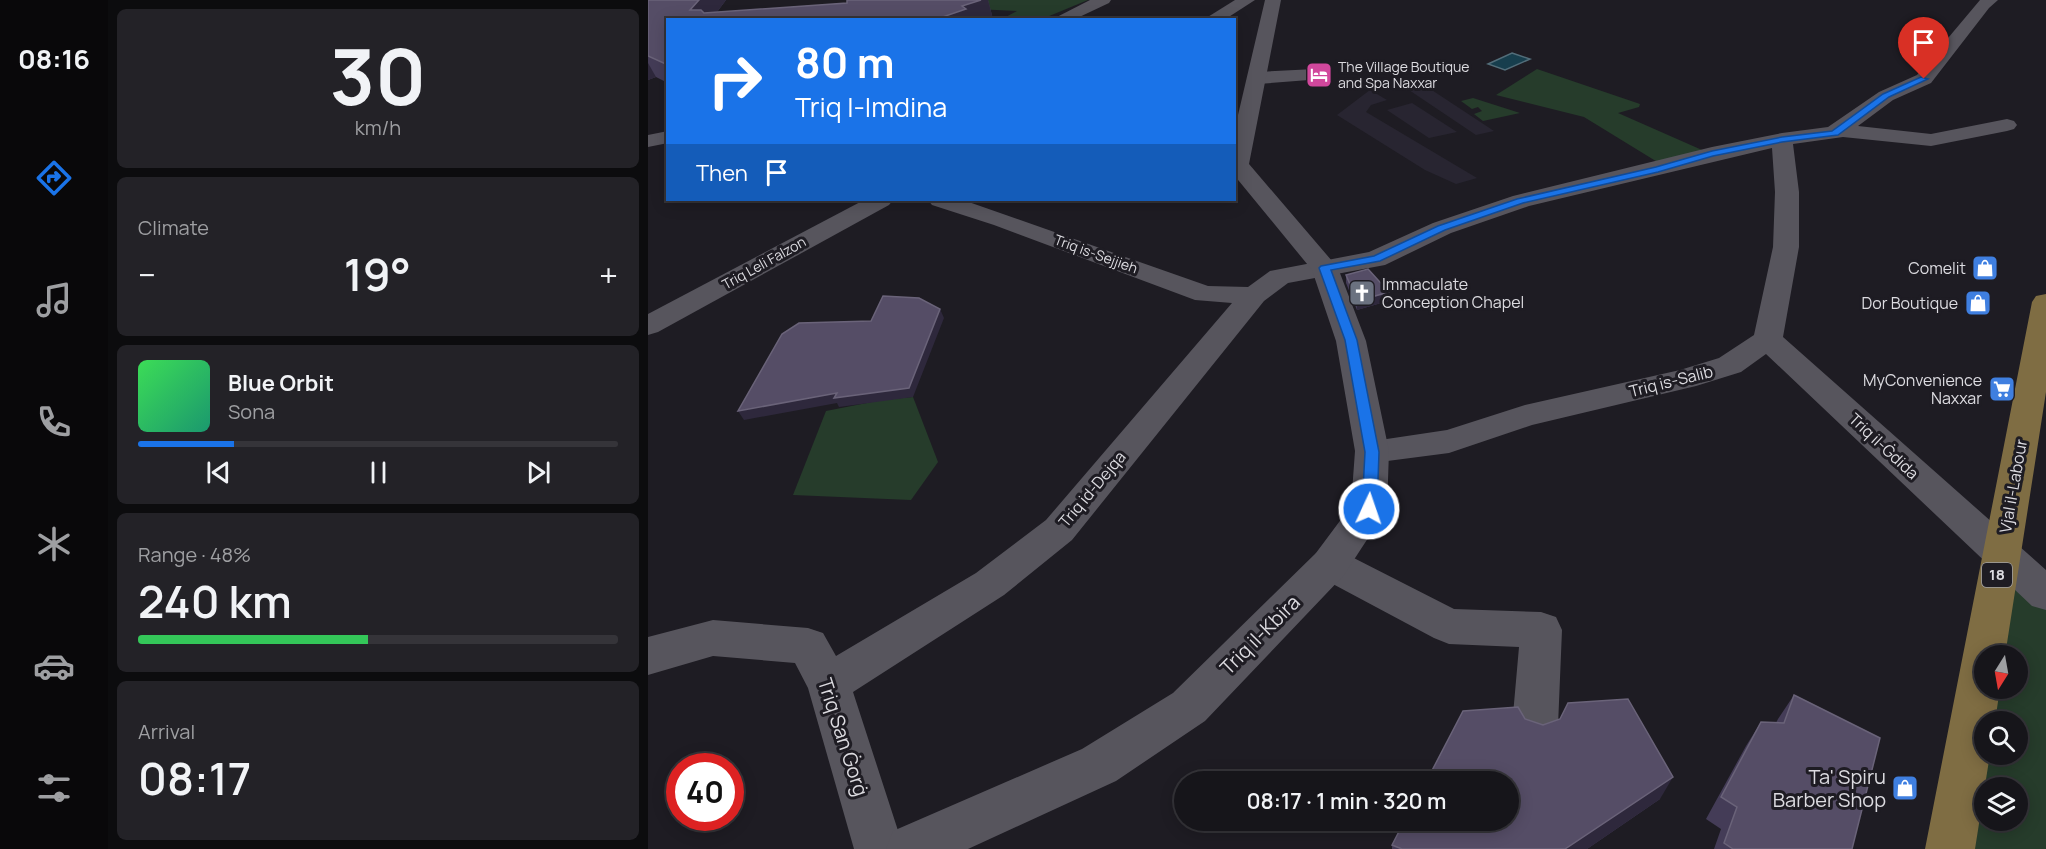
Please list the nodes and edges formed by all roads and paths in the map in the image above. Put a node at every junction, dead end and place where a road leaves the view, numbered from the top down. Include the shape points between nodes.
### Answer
1 (1103, 0) edge
2 (1247, 0) edge
3 (1273, 0) edge
4 (1990, 0) edge
5 (1063, 18) edge
6 (1215, 18) edge
7 (1316, 75) dead end
8 (1257, 78) junction
9 (2007, 125) dead end
10 (1839, 130) junction
11 (666, 137) edge
12 (1782, 140) junction
13 (648, 141) edge
14 (879, 201) edge
15 (943, 201) edge
16 (1325, 268) junction
17 (1254, 295) junction
18 (2046, 302) edge
19 (648, 326) edge
20 (1768, 339) junction
21 (1372, 452) junction
22 (2001, 553) junction
23 (1330, 564) junction
24 (2046, 594) edge
25 (648, 656) edge
26 (829, 684) junction
27 (1535, 726) edge
28 (879, 849) edge
29 (911, 849) edge
30 (1950, 849) edge

1 - 5 street
2 - 6 street
3 - 8 street
4 - 10 street via 1924,79 1886,96
7 - 8 street
8 - 16 street via 1238,165
9 - 10 street via 1931,140
10 - 12 street, Triq id-Dejqa
11 - 13 street
12 - 16 street, Triq id-Dejqa via 1521,201 1442,228 1376,259
12 - 20 street via 1787,192 1786,247
14 - 19 street, Triq Leli Falzon
15 - 17 street, Triq is-Sejjieh via 1205,294
16 - 17 street, Triq id-Dejqa via 1280,277
16 - 21 street, Triq il-Kbira via 1351,340
17 - 26 street, Triq id-Dejqa via 1059,530 990,584
18 - 22 main road, Vjal il-Labour / 18
20 - 21 street, Triq is-Salib via 1730,365 1685,379 1525,416 1449,441
20 - 22 street, Triq il-Ġdida
21 - 23 street, Triq il-Kbira via 1369,509
22 - 24 street, Triq il-Ġdida
22 - 30 main road, Vjal il-Labour / 18
23 - 27 street via 1449,626 1541,630
23 - 29 street, Triq il-Kbira via 1189,707 1099,765
25 - 26 street, Triq San Ġorġ via 713,638 808,646
26 - 28 street, Triq San Ġorġ

